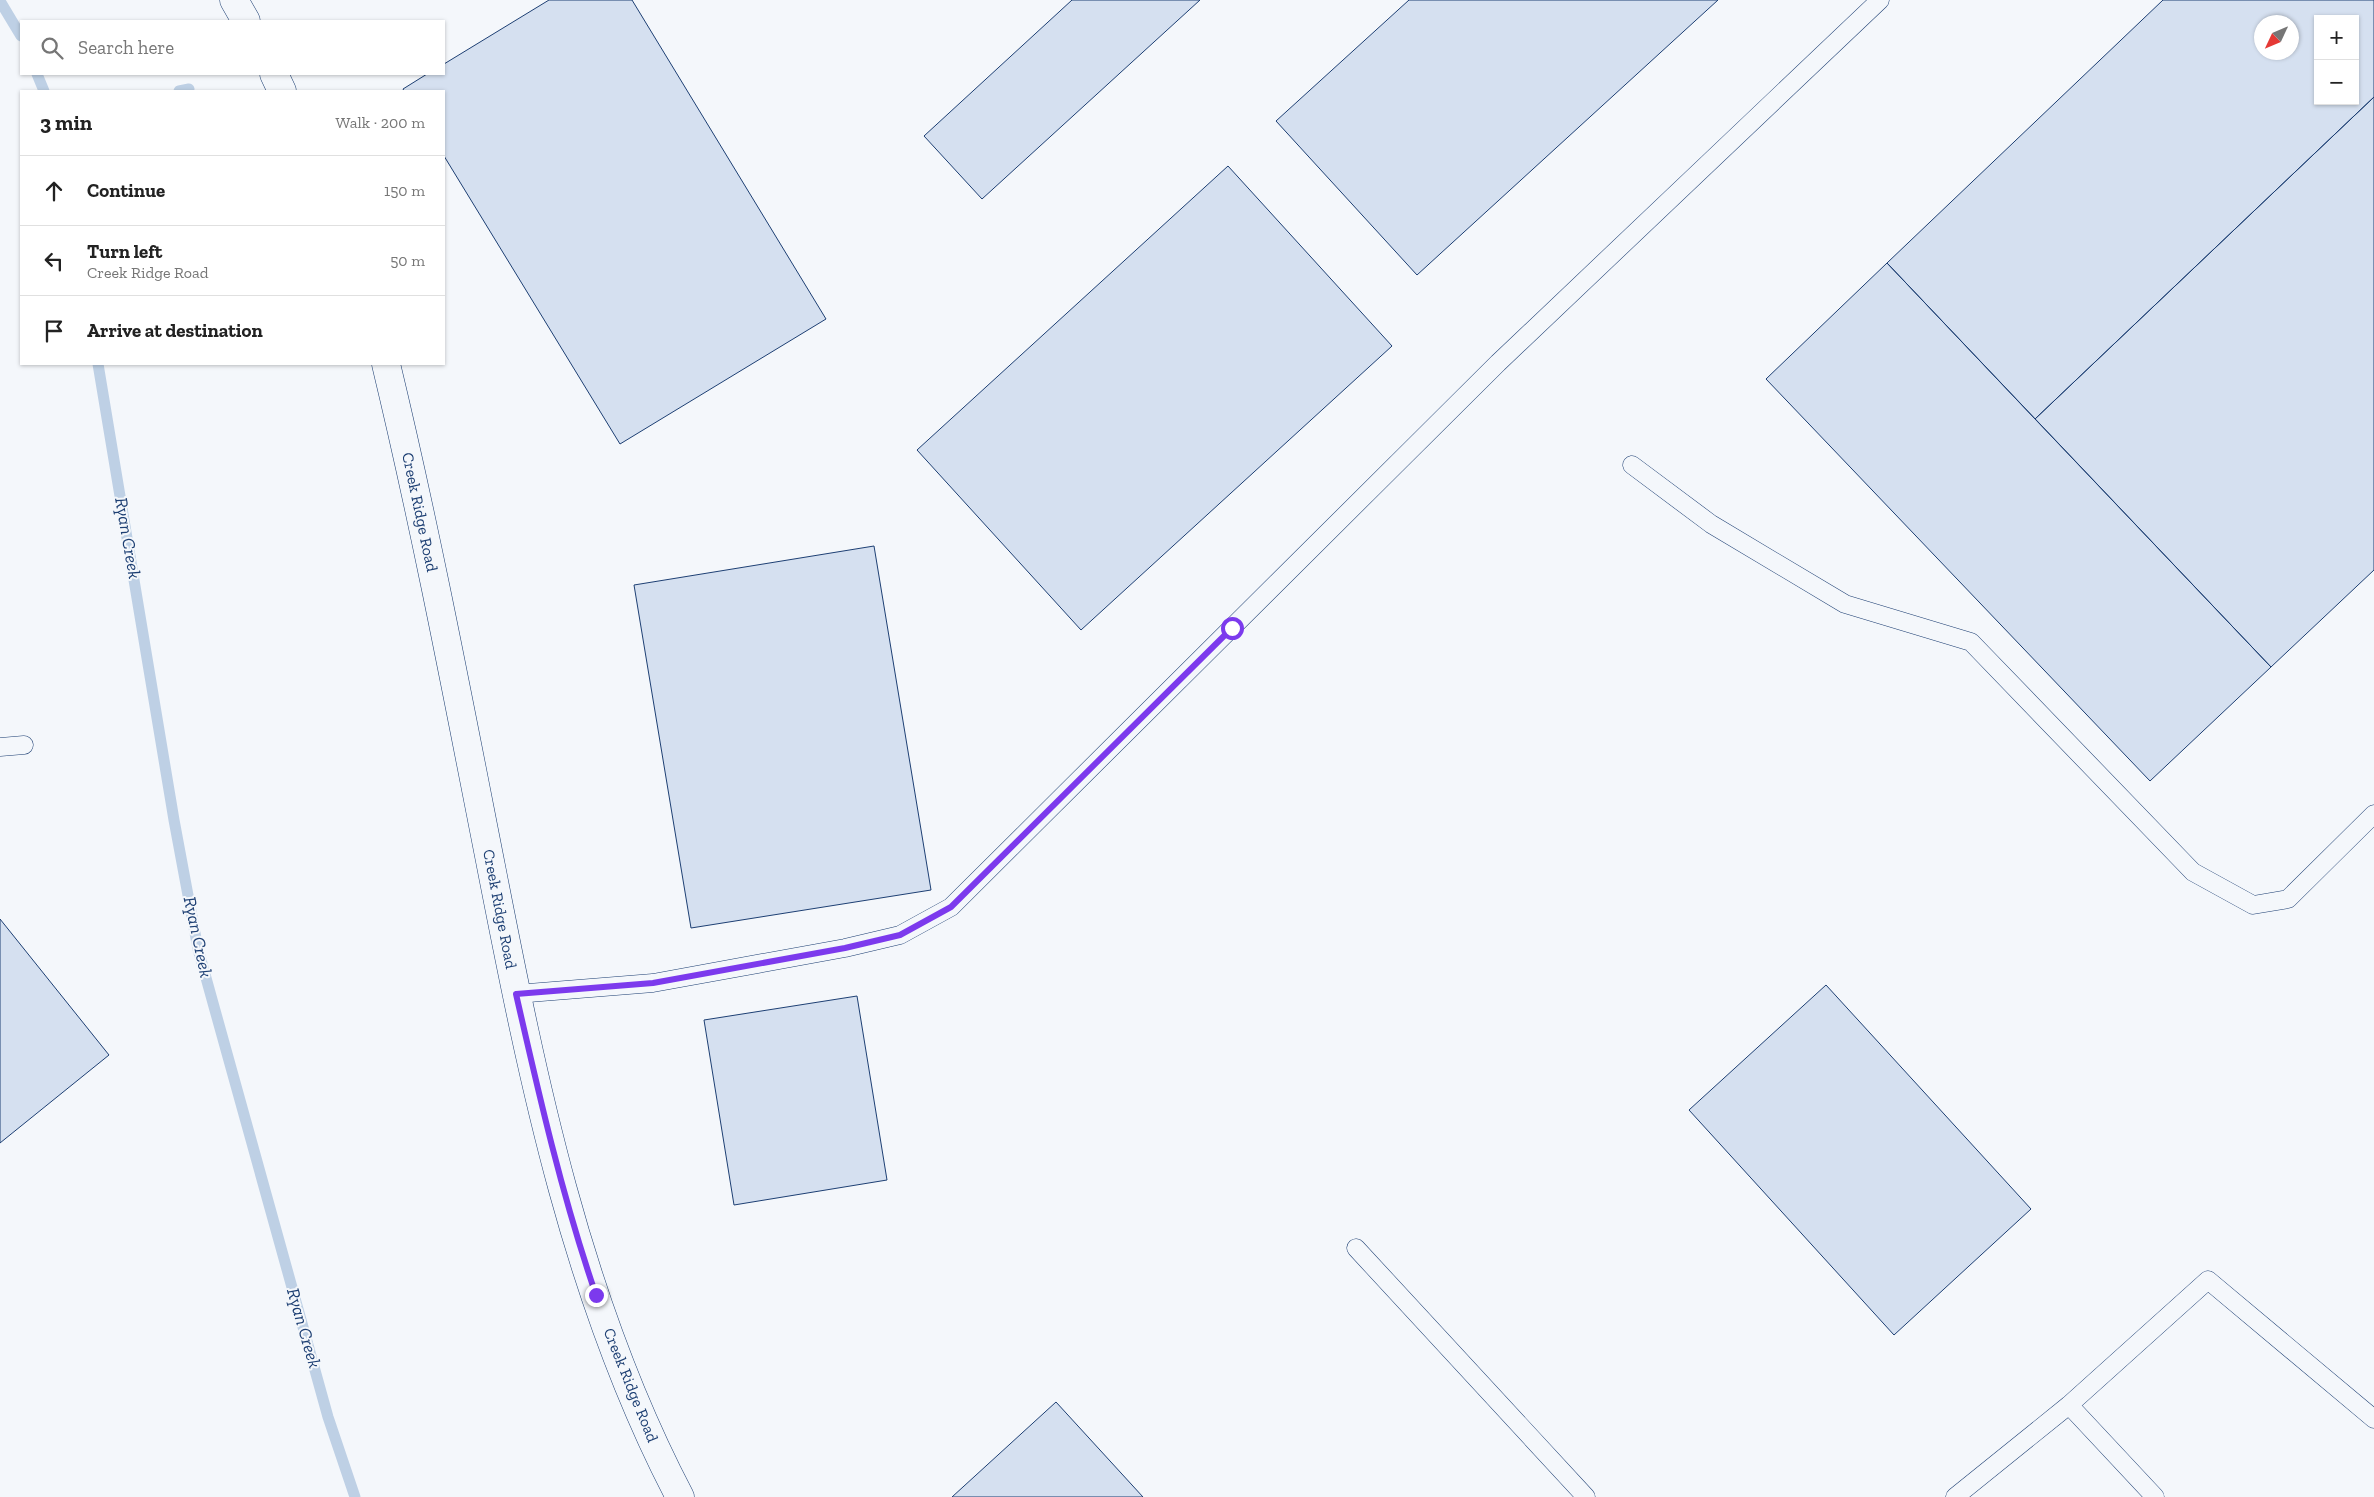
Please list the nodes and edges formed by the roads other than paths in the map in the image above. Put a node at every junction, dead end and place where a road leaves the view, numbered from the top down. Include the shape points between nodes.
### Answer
1 (234, 0) edge
2 (1880, 0) edge
3 (245, 20) edge
4 (274, 75) edge
5 (282, 90) edge
6 (386, 365) edge
7 (1632, 465) dead end
8 (24, 746) dead end
9 (0, 747) edge
10 (2374, 814) edge
11 (516, 994) junction
12 (1356, 1248) dead end
13 (2069, 1405) junction
14 (2374, 1419) edge
15 (680, 1497) edge
16 (1586, 1497) edge
17 (1955, 1497) edge
18 (2155, 1497) edge

1 - 3 main road
2 - 11 lane via 1498,363 951,907 900,935 845,948 653,983
4 - 5 main road
6 - 11 main road, Creek Ridge Road via 431,562
7 - 10 lane via 1712,524 1846,604 1971,642 2193,872 2253,905 2288,899
8 - 9 lane
11 - 15 main road, Creek Ridge Road via 552,1149 578,1240 638,1409
12 - 16 lane
13 - 14 lane via 2208,1280
13 - 17 lane
13 - 18 lane

